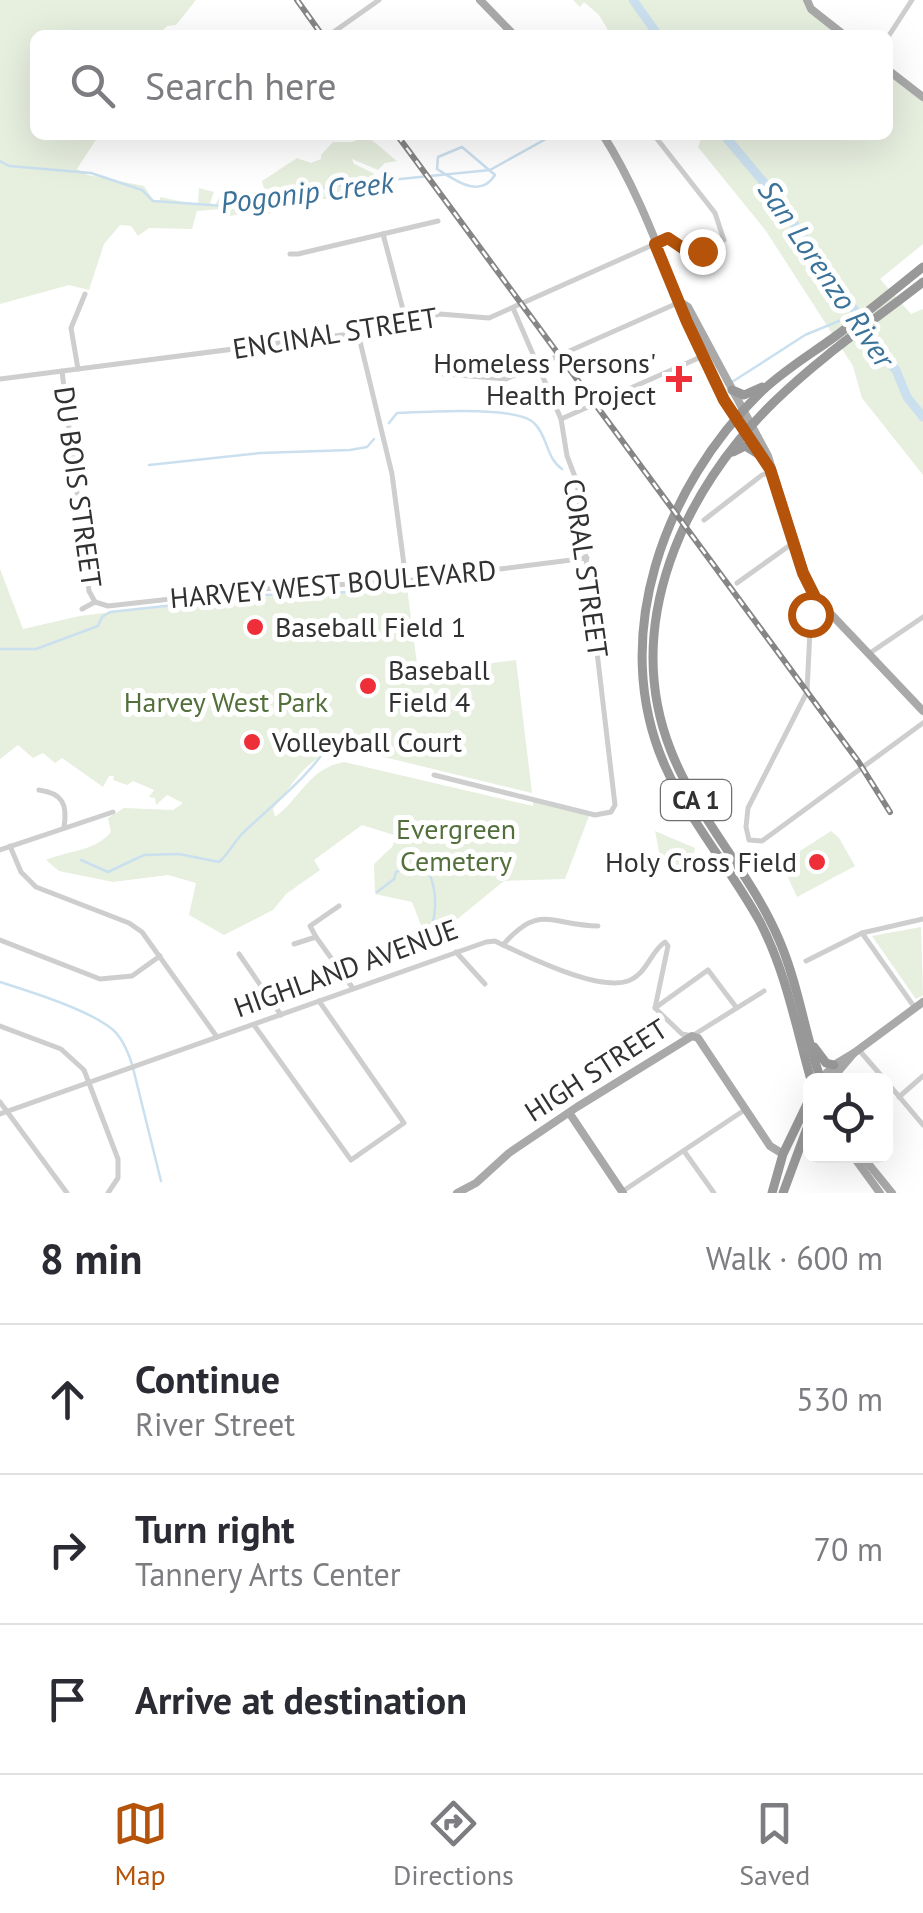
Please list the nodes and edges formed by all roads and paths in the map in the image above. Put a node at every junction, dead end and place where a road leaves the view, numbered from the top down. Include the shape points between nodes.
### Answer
1 (379, 0) edge
2 (480, 0) edge
3 (798, 0) edge
4 (912, 0) edge
5 (810, 3) edge
6 (336, 30) edge
7 (509, 30) edge
8 (838, 30) edge
9 (892, 30) edge
10 (893, 74) edge
11 (923, 97) edge
12 (605, 140) edge
13 (658, 140) edge
14 (438, 221) dead end
15 (383, 234) junction
16 (724, 240) dead end
17 (655, 244) junction
18 (707, 248) dead end
19 (290, 254) dead end
20 (923, 268) edge
21 (923, 285) edge
22 (85, 294) dead end
23 (680, 302) junction
24 (883, 306) junction
25 (513, 308) junction
26 (406, 321) junction
27 (358, 333) junction
28 (836, 342) junction
29 (703, 356) junction
30 (537, 366) junction
31 (78, 369) junction
32 (62, 371) junction
33 (434, 373) dead end
34 (0, 379) edge
35 (773, 381) junction
36 (732, 390) junction
37 (744, 410) junction
38 (736, 419) junction
39 (561, 420) junction
40 (748, 429) junction
41 (758, 454) junction
42 (723, 460) junction
43 (771, 471) junction
44 (704, 520) dead end
45 (584, 536) junction
46 (793, 543) junction
47 (587, 558) junction
48 (566, 560) junction
49 (406, 580) junction
50 (737, 583) dead end
51 (817, 601) junction
52 (95, 602) junction
53 (82, 609) dead end
54 (923, 617) edge
55 (868, 654) junction
56 (923, 711) edge
57 (923, 722) edge
58 (434, 774) dead end
59 (39, 790) dead end
60 (113, 812) dead end
61 (64, 827) junction
62 (10, 846) junction
63 (0, 850) edge
64 (339, 906) dead end
65 (923, 919) edge
66 (598, 926) dead end
67 (862, 933) junction
68 (316, 936) junction
69 (0, 940) edge
70 (294, 944) dead end
71 (503, 946) junction
72 (456, 952) junction
73 (239, 954) dead end
74 (160, 956) junction
75 (806, 961) dead end
76 (485, 984) dead end
77 (353, 988) junction
78 (764, 992) dead end
79 (319, 1001) junction
80 (919, 1005) edge
81 (736, 1007) junction
82 (655, 1008) junction
83 (282, 1015) junction
84 (254, 1025) junction
85 (0, 1026) edge
86 (692, 1036) junction
87 (217, 1037) junction
88 (811, 1043) junction
89 (857, 1052) junction
90 (807, 1064) junction
91 (834, 1065) junction
92 (815, 1073) edge
93 (819, 1073) edge
94 (827, 1073) edge
95 (830, 1073) edge
96 (877, 1073) edge
97 (923, 1076) edge
98 (90, 1084) junction
99 (893, 1090) edge
100 (899, 1096) junction
101 (0, 1102) edge
102 (746, 1109) junction
103 (803, 1111) edge
104 (3, 1113) edge
105 (570, 1114) junction
106 (800, 1116) junction
107 (923, 1124) edge
108 (803, 1140) edge
109 (684, 1151) junction
110 (783, 1154) junction
111 (859, 1163) edge
112 (868, 1163) edge
113 (622, 1192) edge
114 (67, 1193) edge
115 (108, 1193) edge
116 (457, 1193) edge
117 (714, 1193) edge
118 (772, 1193) edge
119 (783, 1193) edge
120 (880, 1193) edge
121 (892, 1193) edge

1 - 6 street
2 - 7 main road
3 - 5 street
4 - 9 street
5 - 8 main road
10 - 11 main road
12 - 17 main road
13 - 16 street via 715,213
14 - 15 street
15 - 19 street
15 - 26 street
17 - 18 street via 670,239 693,255
17 - 23 main road
17 - 25 street, ENCINAL STREET
20 - 24 highway, CA 1
21 - 24 highway
22 - 31 street via 71,328
23 - 29 main road
23 - 30 street
23 - 36 main road
24 - 28 highway, CA 1
25 - 26 street, ENCINAL STREET via 489,318 440,314
25 - 30 street, CORAL STREET
26 - 27 street, ENCINAL STREET
27 - 31 street, ENCINAL STREET
27 - 49 street via 392,474
28 - 35 highway, CA 1
28 - 40 highway, CA 1
29 - 38 main road
29 - 39 street
30 - 33 street via 506,379
30 - 39 street, CORAL STREET
31 - 32 street, ENCINAL STREET
32 - 34 street, ENCINAL STREET
32 - 52 street, DU BOIS STREET
35 - 36 highway via 744,395
35 - 37 highway, CA 1
36 - 37 main road
37 - 38 highway, CA 1
37 - 40 main road
38 - 40 main road
38 - 90 highway, CA 1 via 690,486 662,548 644,613 643,681 671,778 772,946
39 - 45 street, CORAL STREET
40 - 41 main road
40 - 42 highway, CA 1
40 - 43 main road
41 - 42 highway via 742,446
41 - 43 main road
42 - 88 highway, CA 1 via 689,518 662,585 653,640 656,696 679,770 777,934
43 - 44 street
43 - 46 main road
45 - 47 street, CORAL STREET
45 - 48 street via 579,552
46 - 50 street
46 - 51 main road
47 - 48 street, HARVEY WEST BOULEVARD
47 - 58 street, CORAL STREET via 616,800 611,812 574,812
48 - 49 street, HARVEY WEST BOULEVARD
49 - 52 street, HARVEY WEST BOULEVARD
51 - 55 main road
51 - 57 street via 810,610 806,692 748,808 746,833 754,843
52 - 53 street, HARVEY WEST BOULEVARD
54 - 55 street
55 - 56 main road
59 - 61 street via 63,800
60 - 61 street
61 - 62 street
62 - 63 street
62 - 74 street via 36,887 130,923
64 - 68 street via 310,926
65 - 67 street
66 - 71 street via 531,920
67 - 75 street
67 - 80 street
68 - 70 street
68 - 77 street
69 - 74 street via 100,979 132,976
71 - 72 street, HIGHLAND AVENUE via 486,942
71 - 82 street, HIGHLAND AVENUE via 591,981 619,982 642,971 664,942
72 - 76 street
72 - 77 street, HIGHLAND AVENUE
73 - 83 street
74 - 87 street
77 - 79 street, HIGHLAND AVENUE
78 - 81 street, HIGH STREET
79 - 83 street, HIGHLAND AVENUE
79 - 84 street via 404,1123 351,1160
80 - 89 main road
81 - 82 street via 708,970
81 - 86 street, HIGH STREET
82 - 86 street
83 - 84 street, HIGHLAND AVENUE
84 - 87 street, HIGHLAND AVENUE
85 - 98 street via 70,1055
86 - 102 main road
86 - 105 main road, HIGH STREET
87 - 98 street, HIGHLAND AVENUE
88 - 91 highway
88 - 93 highway, CA 1
89 - 91 main road
89 - 95 main road
89 - 96 street
90 - 92 highway, CA 1
90 - 106 highway, CA 1
91 - 94 main road
97 - 100 street
98 - 104 street, HIGHLAND AVENUE
98 - 115 street via 118,1159 118,1178
99 - 100 street
100 - 107 street
101 - 104 street
102 - 109 street
102 - 110 main road
103 - 106 highway
104 - 114 street
105 - 113 main road
105 - 116 main road, HIGH STREET
106 - 110 highway, CA 1
108 - 119 highway
109 - 113 street
109 - 117 street
110 - 118 highway, CA 1
111 - 120 main road
112 - 121 main road

